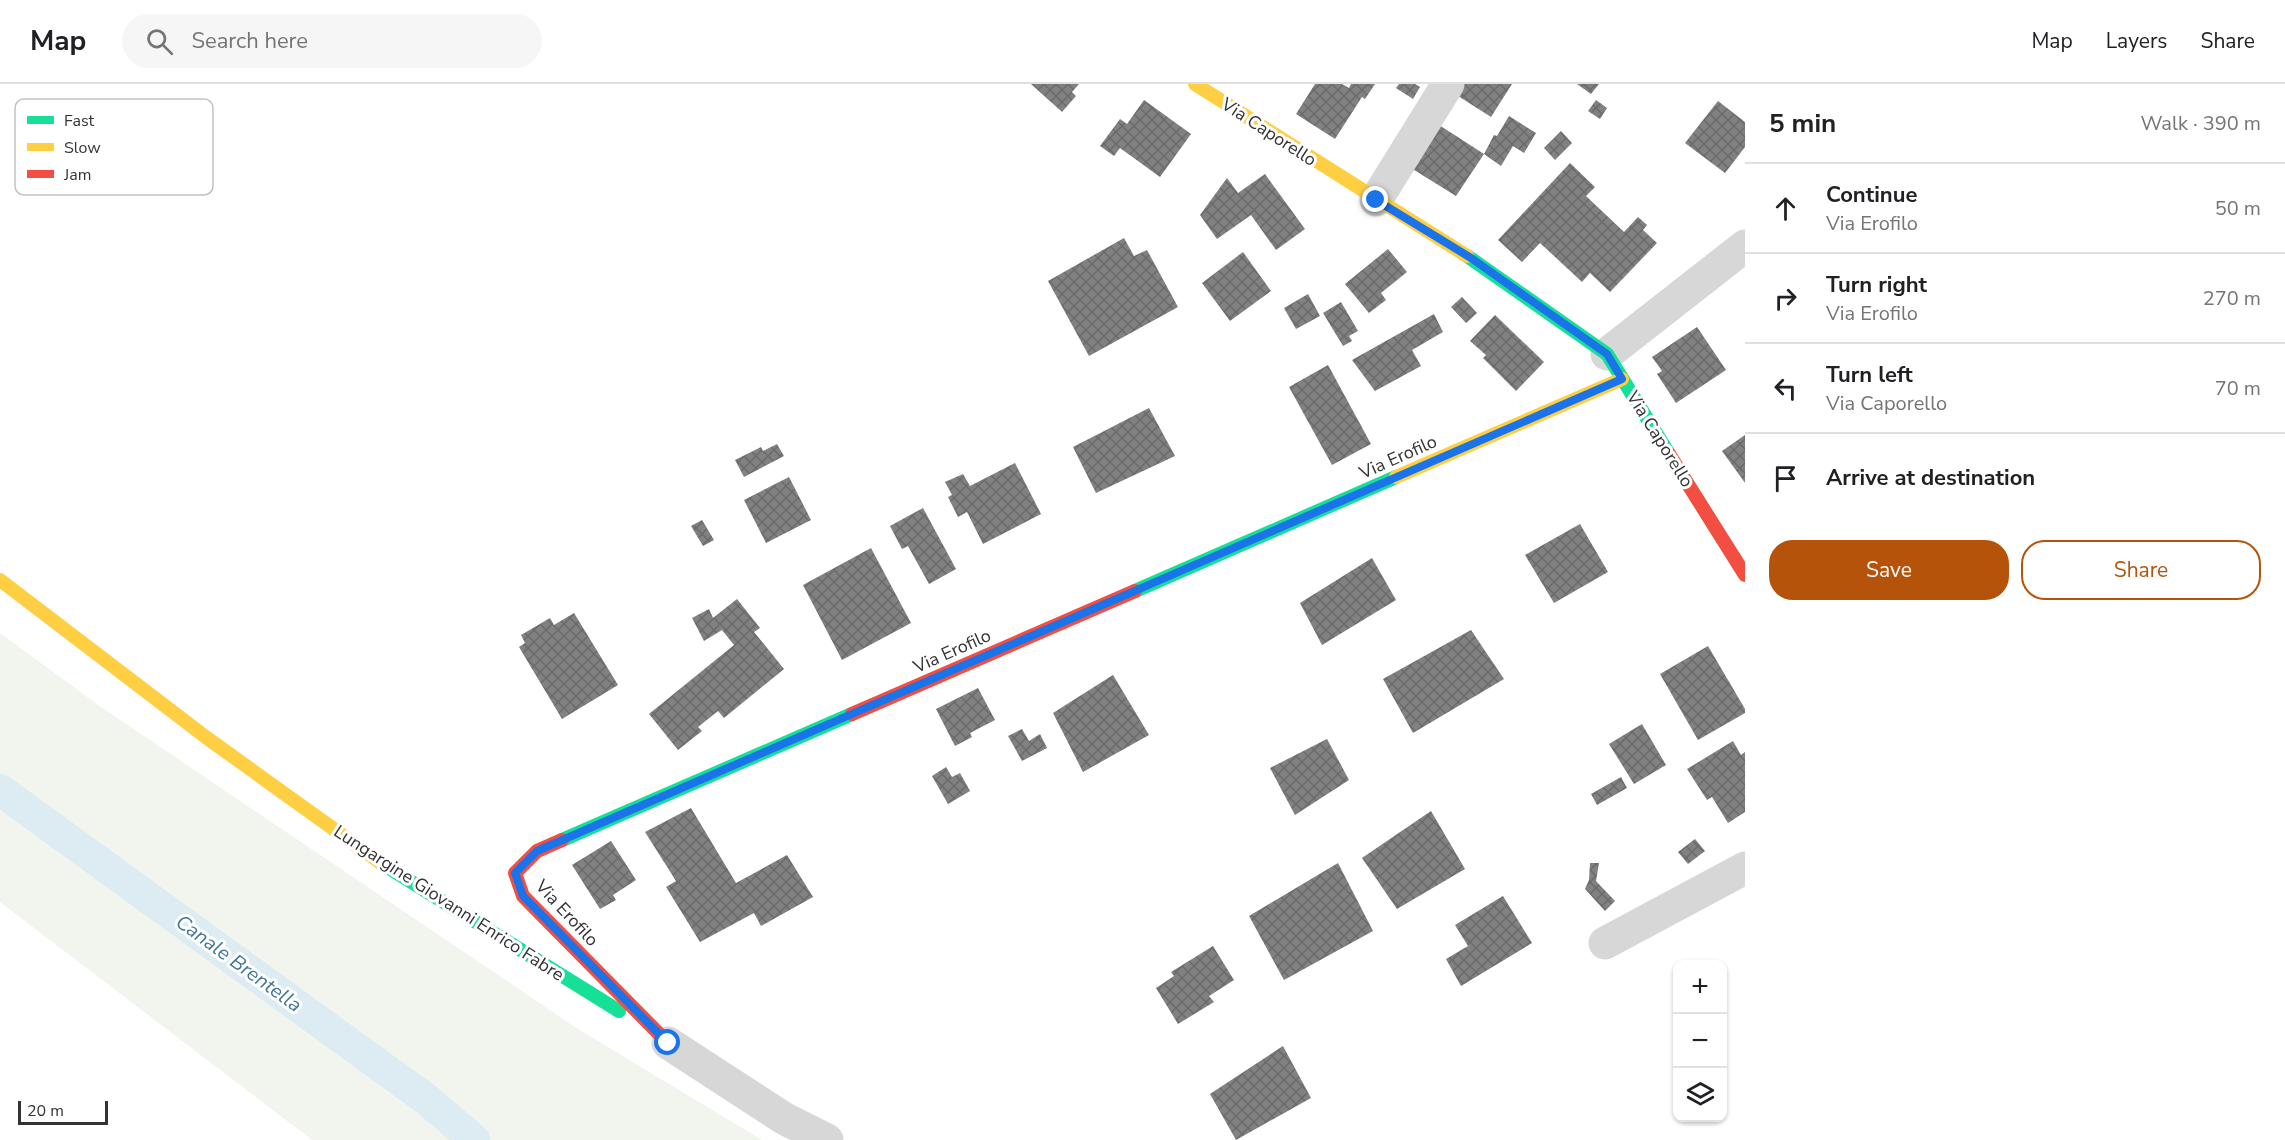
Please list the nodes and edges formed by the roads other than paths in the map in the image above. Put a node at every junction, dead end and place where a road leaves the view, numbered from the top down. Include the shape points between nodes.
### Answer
1 (1195, 84) edge
2 (1448, 84) edge
3 (1376, 200) junction
4 (1745, 246) edge
5 (1614, 366) junction
6 (1745, 575) edge
7 (0, 580) edge
8 (1745, 868) edge
9 (1605, 943) dead end
10 (668, 1043) junction
11 (826, 1140) edge

1 - 3 street, Via Caporello
2 - 3 street
3 - 5 street, Via Caporello via 1471,258
4 - 5 street
5 - 6 street, Via Caporello
5 - 10 street, Via Erofilo via 537,851 515,873 523,896
7 - 10 street, Lungargine Giovanni Enrico Fabre via 207,738 394,872
8 - 9 street
10 - 11 street, Lungargine Giovanni Enrico Fabre via 785,1119

